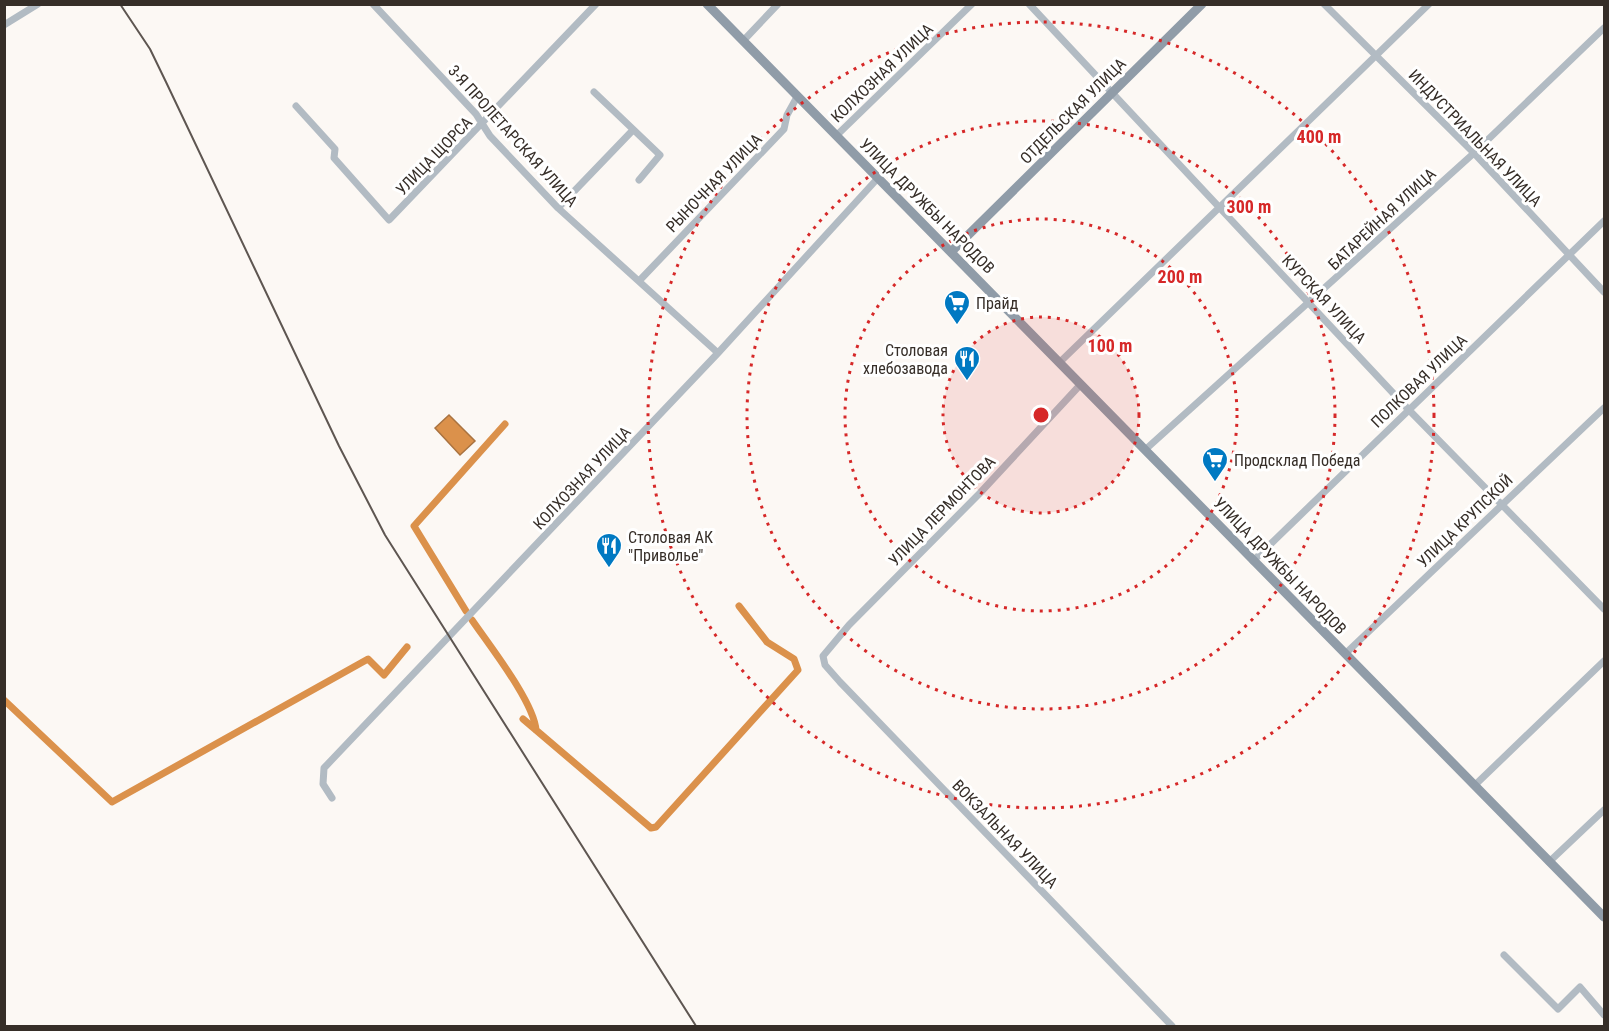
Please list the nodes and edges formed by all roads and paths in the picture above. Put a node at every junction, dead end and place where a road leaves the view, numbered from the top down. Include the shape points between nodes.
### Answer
1 (38, 4) edge
2 (373, 4) edge
3 (596, 4) edge
4 (707, 4) edge
5 (778, 4) edge
6 (972, 4) edge
7 (1029, 4) edge
8 (1202, 4) edge
9 (1324, 4) edge
10 (1429, 4) edge
11 (4, 25) edge
12 (1605, 28) edge
13 (743, 41) junction
14 (1376, 57) junction
15 (594, 92) dead end
16 (1112, 92) junction
17 (797, 97) junction
18 (296, 106) dead end
19 (483, 125) junction
20 (633, 130) junction
21 (837, 136) junction
22 (1474, 153) junction
23 (878, 178) junction
24 (639, 180) dead end
25 (558, 208) junction
26 (1217, 208) junction
27 (1605, 221) edge
28 (965, 238) junction
29 (940, 241) junction
30 (951, 252) junction
31 (1569, 256) junction
32 (967, 268) junction
33 (639, 280) junction
34 (1605, 292) edge
35 (1310, 303) junction
36 (718, 353) junction
37 (1060, 362) junction
38 (1081, 384) junction
39 (1605, 408) edge
40 (1408, 409) junction
41 (1146, 449) junction
42 (1503, 504) junction
43 (1253, 561) junction
44 (1605, 609) edge
45 (1345, 654) junction
46 (823, 656) joint
47 (1605, 661) edge
48 (1475, 785) junction
49 (332, 798) dead end
50 (1605, 810) edge
51 (1550, 862) junction
52 (1605, 917) edge
53 (1504, 955) dead end
54 (1605, 1015) edge
55 (1172, 1026) edge

1 - 11 street
2 - 19 street, 3-Я ПРОЛЕТАРСКАЯ УЛИЦА
3 - 19 street, УЛИЦА ЩОРСА
4 - 13 street, УЛИЦА ДРУЖБЫ НАРОДОВ
5 - 13 street
6 - 21 street, КОЛХОЗНАЯ УЛИЦА
7 - 16 street, КУРСКАЯ УЛИЦА
8 - 16 street, ОТДЕЛЬСКАЯ УЛИЦА
9 - 14 street, ИНДУСТРИАЛЬНАЯ УЛИЦА
10 - 14 street
12 - 22 street, БАТАРЕЙНАЯ УЛИЦА
13 - 17 street, УЛИЦА ДРУЖБЫ НАРОДОВ
14 - 22 street, ИНДУСТРИАЛЬНАЯ УЛИЦА
14 - 26 street
15 - 20 street
16 - 26 street, КУРСКАЯ УЛИЦА
16 - 28 street, ОТДЕЛЬСКАЯ УЛИЦА
17 - 21 street, УЛИЦА ДРУЖБЫ НАРОДОВ
17 - 33 street, РЫНОЧНАЯ УЛИЦА via 784,129
18 - 19 street, УЛИЦА ЩОРСА via 335,149 334,158 389,220
19 - 25 street, 3-Я ПРОЛЕТАРСКАЯ УЛИЦА
20 - 24 street via 660,155
20 - 25 street
21 - 23 street, УЛИЦА ДРУЖБЫ НАРОДОВ
22 - 31 street, ИНДУСТРИАЛЬНАЯ УЛИЦА
22 - 35 street, БАТАРЕЙНАЯ УЛИЦА
23 - 29 street, УЛИЦА ДРУЖБЫ НАРОДОВ
23 - 36 street, КОЛХОЗНАЯ УЛИЦА
25 - 33 street, 3-Я ПРОЛЕТАРСКАЯ УЛИЦА
26 - 35 street, КУРСКАЯ УЛИЦА
26 - 37 street
27 - 31 street, ПОЛКОВАЯ УЛИЦА
28 - 29 street via 952,243
28 - 30 street, ОТДЕЛЬСКАЯ УЛИЦА
28 - 32 street via 961,252
29 - 30 street, УЛИЦА ДРУЖБЫ НАРОДОВ
30 - 32 street, УЛИЦА ДРУЖБЫ НАРОДОВ
31 - 34 street, ИНДУСТРИАЛЬНАЯ УЛИЦА
31 - 40 street, ПОЛКОВАЯ УЛИЦА
32 - 37 street, УЛИЦА ДРУЖБЫ НАРОДОВ
33 - 36 street, 3-Я ПРОЛЕТАРСКАЯ УЛИЦА
35 - 40 street, КУРСКАЯ УЛИЦА
35 - 41 street, БАТАРЕЙНАЯ УЛИЦА
36 - 49 street, КОЛХОЗНАЯ УЛИЦА via 324,768 324,784
37 - 38 street, УЛИЦА ДРУЖБЫ НАРОДОВ
38 - 41 street, УЛИЦА ДРУЖБЫ НАРОДОВ
38 - 46 street, УЛИЦА ЛЕРМОНТОВА
39 - 42 street, УЛИЦА КРУПСКОЙ
40 - 42 street, КУРСКАЯ УЛИЦА
40 - 43 street, ПОЛКОВАЯ УЛИЦА
41 - 43 street, УЛИЦА ДРУЖБЫ НАРОДОВ
42 - 44 street, КУРСКАЯ УЛИЦА
42 - 45 street, УЛИЦА КРУПСКОЙ
43 - 45 street, УЛИЦА ДРУЖБЫ НАРОДОВ
45 - 48 street, УЛИЦА ДРУЖБЫ НАРОДОВ
46 - 55 street, ВОКЗАЛЬНАЯ УЛИЦА via 825,665 840,682
47 - 48 street
48 - 51 street, УЛИЦА ДРУЖБЫ НАРОДОВ
50 - 51 street
51 - 52 street, УЛИЦА ДРУЖБЫ НАРОДОВ
53 - 54 street via 1558,1009 1580,987

